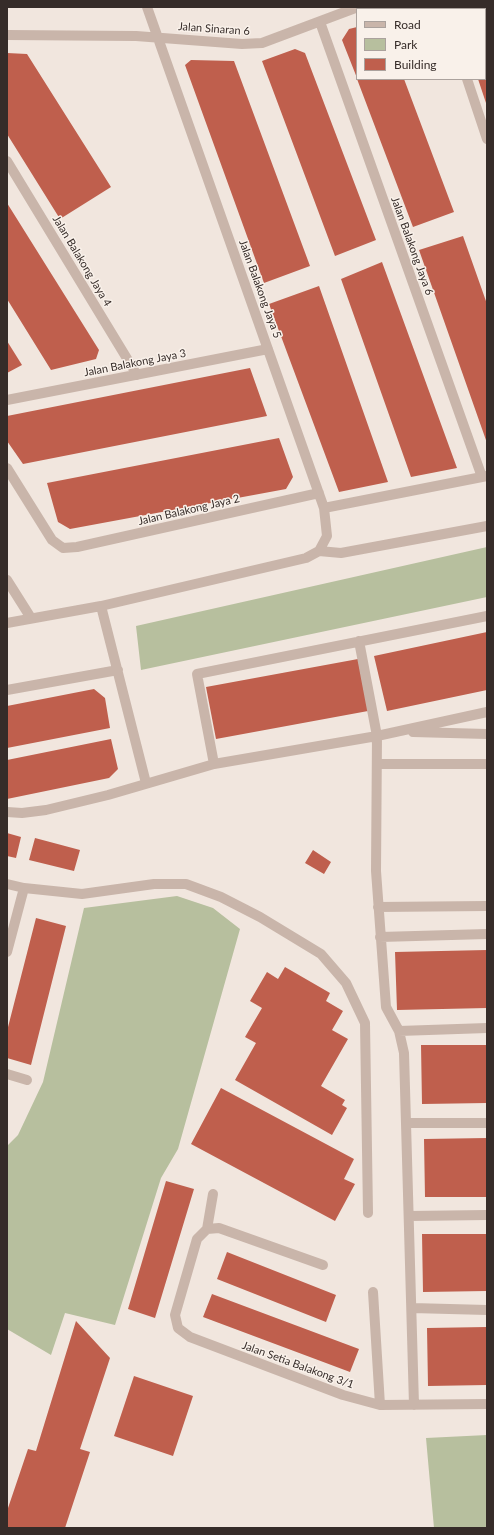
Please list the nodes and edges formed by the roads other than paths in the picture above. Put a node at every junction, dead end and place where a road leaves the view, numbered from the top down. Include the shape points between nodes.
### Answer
1 (147, 7) edge
2 (358, 7) edge
3 (320, 22) junction
4 (7, 35) edge
5 (157, 37) junction
6 (467, 80) edge
7 (487, 139) edge
8 (7, 161) edge
9 (268, 349) junction
10 (137, 375) junction
11 (7, 400) edge
12 (7, 468) edge
13 (484, 476) edge
14 (319, 493) junction
15 (324, 508) junction
16 (487, 526) edge
17 (318, 550) junction
18 (7, 580) edge
19 (101, 606) junction
20 (487, 616) edge
21 (31, 618) junction
22 (7, 623) edge
23 (359, 641) junction
24 (118, 670) junction
25 (7, 690) edge
26 (487, 712) edge
27 (394, 732) junction
28 (487, 734) edge
29 (377, 736) junction
30 (214, 764) junction
31 (377, 764) junction
32 (487, 764) edge
33 (146, 783) junction
34 (7, 812) edge
35 (7, 884) edge
36 (24, 888) junction
37 (487, 906) edge
38 (378, 907) junction
39 (487, 934) edge
40 (380, 937) junction
41 (7, 952) edge
42 (487, 1028) edge
43 (399, 1031) junction
44 (7, 1074) edge
45 (28, 1080) dead end
46 (487, 1123) edge
47 (406, 1124) junction
48 (213, 1194) dead end
49 (368, 1213) dead end
50 (487, 1215) edge
51 (409, 1216) junction
52 (206, 1229) junction
53 (323, 1265) dead end
54 (373, 1292) dead end
55 (412, 1308) junction
56 (487, 1310) edge
57 (487, 1404) edge
58 (380, 1405) junction
59 (414, 1405) junction

1 - 5 street, Jalan Balakong Jaya 5
2 - 3 street, Jalan Sinaran 6
3 - 5 street, Jalan Sinaran 6 via 262,43 242,44
3 - 13 street, Jalan Balakong Jaya 6
4 - 5 street, Jalan Sinaran 6
5 - 9 street, Jalan Balakong Jaya 5
6 - 7 street
8 - 10 street, Jalan Balakong Jaya 4
9 - 10 street, Jalan Balakong Jaya 3
9 - 14 street, Jalan Balakong Jaya 5
10 - 11 street, Jalan Balakong Jaya 3
12 - 14 street, Jalan Balakong Jaya 2 via 52,540 63,548
13 - 15 street
14 - 15 street, Jalan Balakong Jaya 5
15 - 17 street, Jalan Balakong Jaya 5 via 327,536
16 - 17 street via 341,553
17 - 19 street via 306,558
18 - 21 street
19 - 21 street
19 - 24 street
20 - 23 street
21 - 22 street
23 - 29 street
23 - 30 street via 197,674
24 - 25 street
24 - 33 street
26 - 27 street
27 - 28 street
27 - 29 street
29 - 30 street
29 - 31 street
30 - 33 street
31 - 32 street
31 - 38 street
33 - 34 street via 46,810
35 - 36 street
36 - 41 street
36 - 49 street via 82,894 154,884 186,884 221,897 260,917 321,954 346,983 364,1023
37 - 38 street
38 - 40 street
39 - 40 street
40 - 43 street via 386,1007
42 - 43 street
43 - 47 street via 404,1053
44 - 45 street
46 - 47 street
47 - 51 street
48 - 52 street
50 - 51 street
51 - 55 street
52 - 53 street via 219,1228
52 - 58 street, Jalan Setia Balakong 3/1 via 197,1239 174,1315 178,1328 190,1337 328,1390
54 - 58 street
55 - 56 street
55 - 59 street
57 - 59 street, Jalan Setia Balakong 3/1
58 - 59 street, Jalan Setia Balakong 3/1

